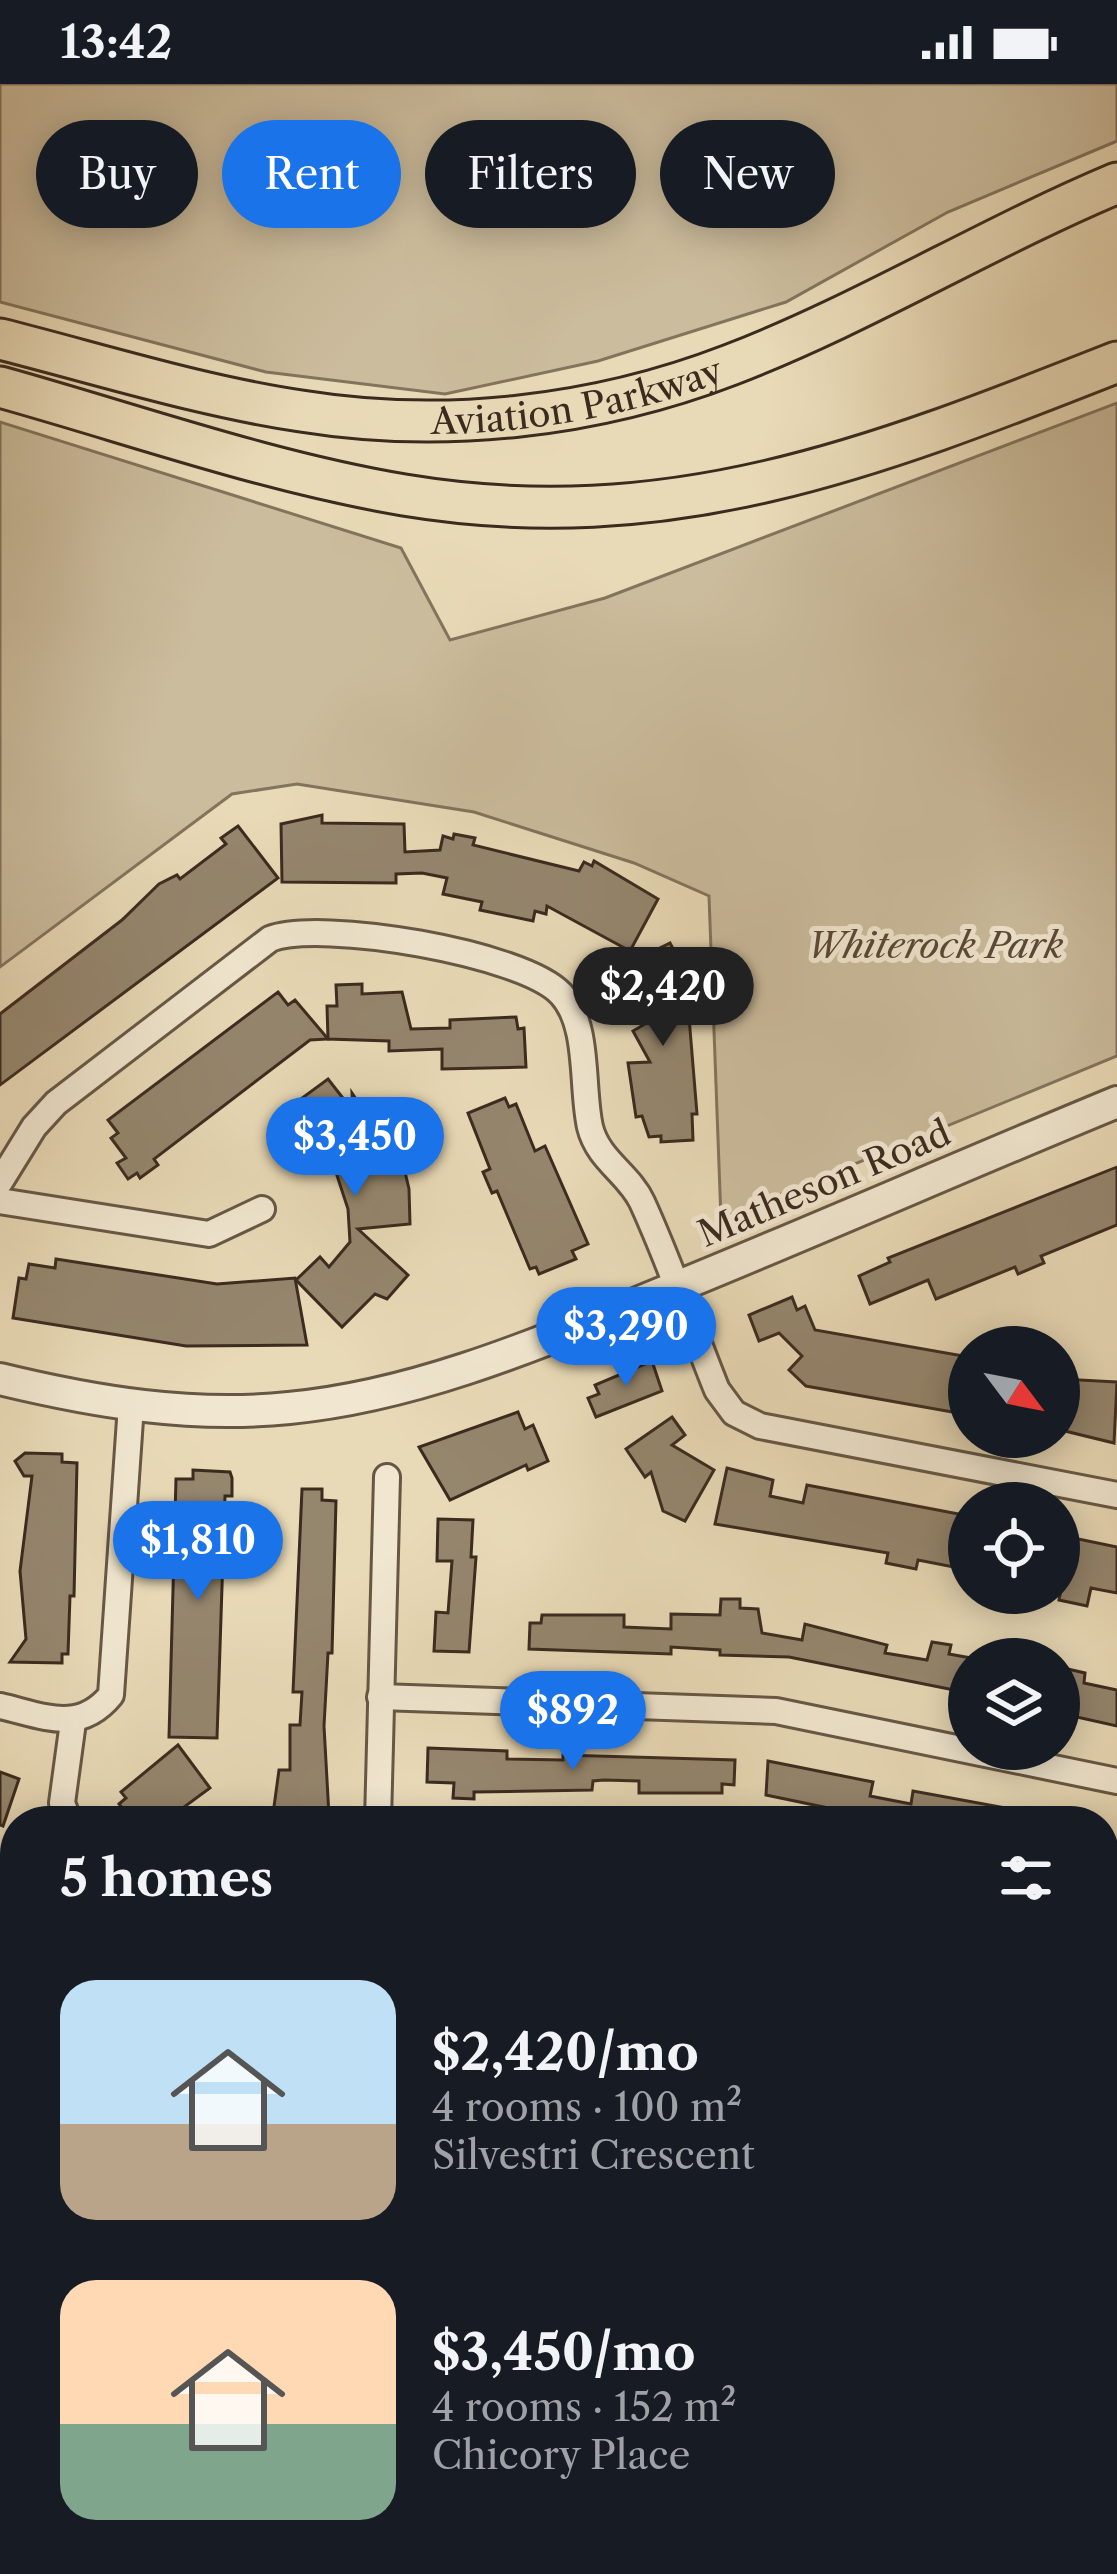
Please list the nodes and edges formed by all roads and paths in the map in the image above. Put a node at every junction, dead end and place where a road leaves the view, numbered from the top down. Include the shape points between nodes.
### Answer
1 (1117, 183) edge
2 (0, 340) edge
3 (1117, 362) edge
4 (0, 387) edge
5 (1117, 1102) edge
6 (0, 1182) edge
7 (0, 1201) edge
8 (262, 1209) dead end
9 (674, 1288) junction
10 (0, 1378) edge
11 (131, 1406) junction
12 (387, 1477) dead end
13 (1117, 1495) edge
14 (380, 1697) junction
15 (0, 1706) edge
16 (73, 1723) junction
17 (1117, 1781) edge
18 (63, 1806) edge
19 (378, 1806) edge

1 - 2 main road, Aviation Parkway via 758,354 634,397 547,413 413,420 304,412
3 - 4 main road via 838,467 619,506 404,495
5 - 9 street, Matheson Road
6 - 9 street via 56,1102 270,939 308,930 412,945 520,969 560,993 577,1022 590,1129 643,1204
7 - 8 street via 208,1234
9 - 11 street, Matheson Road via 427,1383 290,1408
9 - 13 street via 717,1390 734,1413 760,1426
10 - 11 street, Matheson Road
11 - 16 street via 111,1695
12 - 14 street
14 - 17 street via 776,1711
14 - 19 street
15 - 16 street
16 - 18 street

